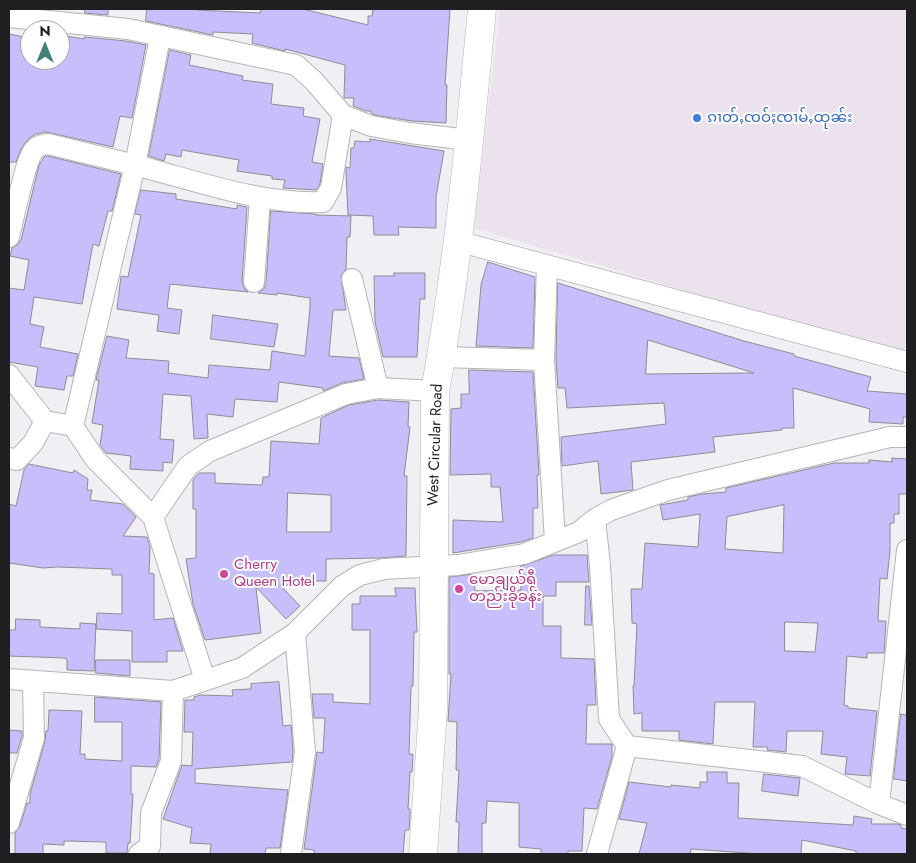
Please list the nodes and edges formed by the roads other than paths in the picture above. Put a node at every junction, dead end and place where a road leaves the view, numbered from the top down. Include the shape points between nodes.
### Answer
1 (482, 9) edge
2 (9, 17) edge
3 (160, 37) junction
4 (343, 115) junction
5 (469, 140) junction
6 (135, 165) junction
7 (260, 198) junction
8 (13, 207) edge
9 (9, 238) edge
10 (457, 241) junction
11 (547, 266) junction
12 (352, 279) dead end
13 (254, 282) dead end
14 (441, 357) junction
15 (544, 360) junction
16 (907, 362) edge
17 (9, 375) edge
18 (378, 388) junction
19 (435, 391) junction
20 (45, 421) junction
21 (73, 426) junction
22 (907, 437) edge
23 (9, 458) edge
24 (153, 517) junction
25 (595, 519) junction
26 (556, 541) junction
27 (907, 550) edge
28 (433, 568) junction
29 (295, 633) junction
30 (9, 679) edge
31 (206, 680) junction
32 (33, 682) junction
33 (173, 691) junction
34 (627, 746) junction
35 (879, 804) junction
36 (907, 815) edge
37 (9, 823) edge
38 (138, 854) edge
39 (290, 854) edge
40 (423, 854) edge
41 (597, 854) edge

1 - 5 street, West Circular Road
2 - 3 street via 128,29
3 - 4 street via 296,65
3 - 6 street
4 - 5 street via 370,126
4 - 7 street via 331,188 323,202
5 - 10 street, West Circular Road
6 - 7 street
6 - 8 street via 41,145 34,149
6 - 21 street
7 - 13 street
8 - 9 street
10 - 11 street
10 - 14 street, West Circular Road
11 - 15 street
11 - 16 street
12 - 18 street
14 - 15 street
14 - 19 street, West Circular Road
15 - 26 street
17 - 20 street
18 - 19 street
18 - 24 street via 346,394 210,451 188,466
19 - 28 street, West Circular Road
20 - 21 street
20 - 23 street via 33,443 17,460
21 - 24 street via 95,459
22 - 25 street via 890,437 668,490
24 - 31 street
25 - 26 street via 579,532
25 - 34 street via 609,719
26 - 28 street via 524,554
27 - 35 street
28 - 29 street via 384,569 360,575 342,586
28 - 40 street, West Circular Road via 433,709
29 - 31 street via 242,668
29 - 39 street via 305,752
30 - 32 street
31 - 33 street
32 - 33 street
32 - 37 street via 34,738
33 - 38 street via 171,761 151,813 150,846
34 - 35 street via 802,766
34 - 41 street
35 - 36 street

